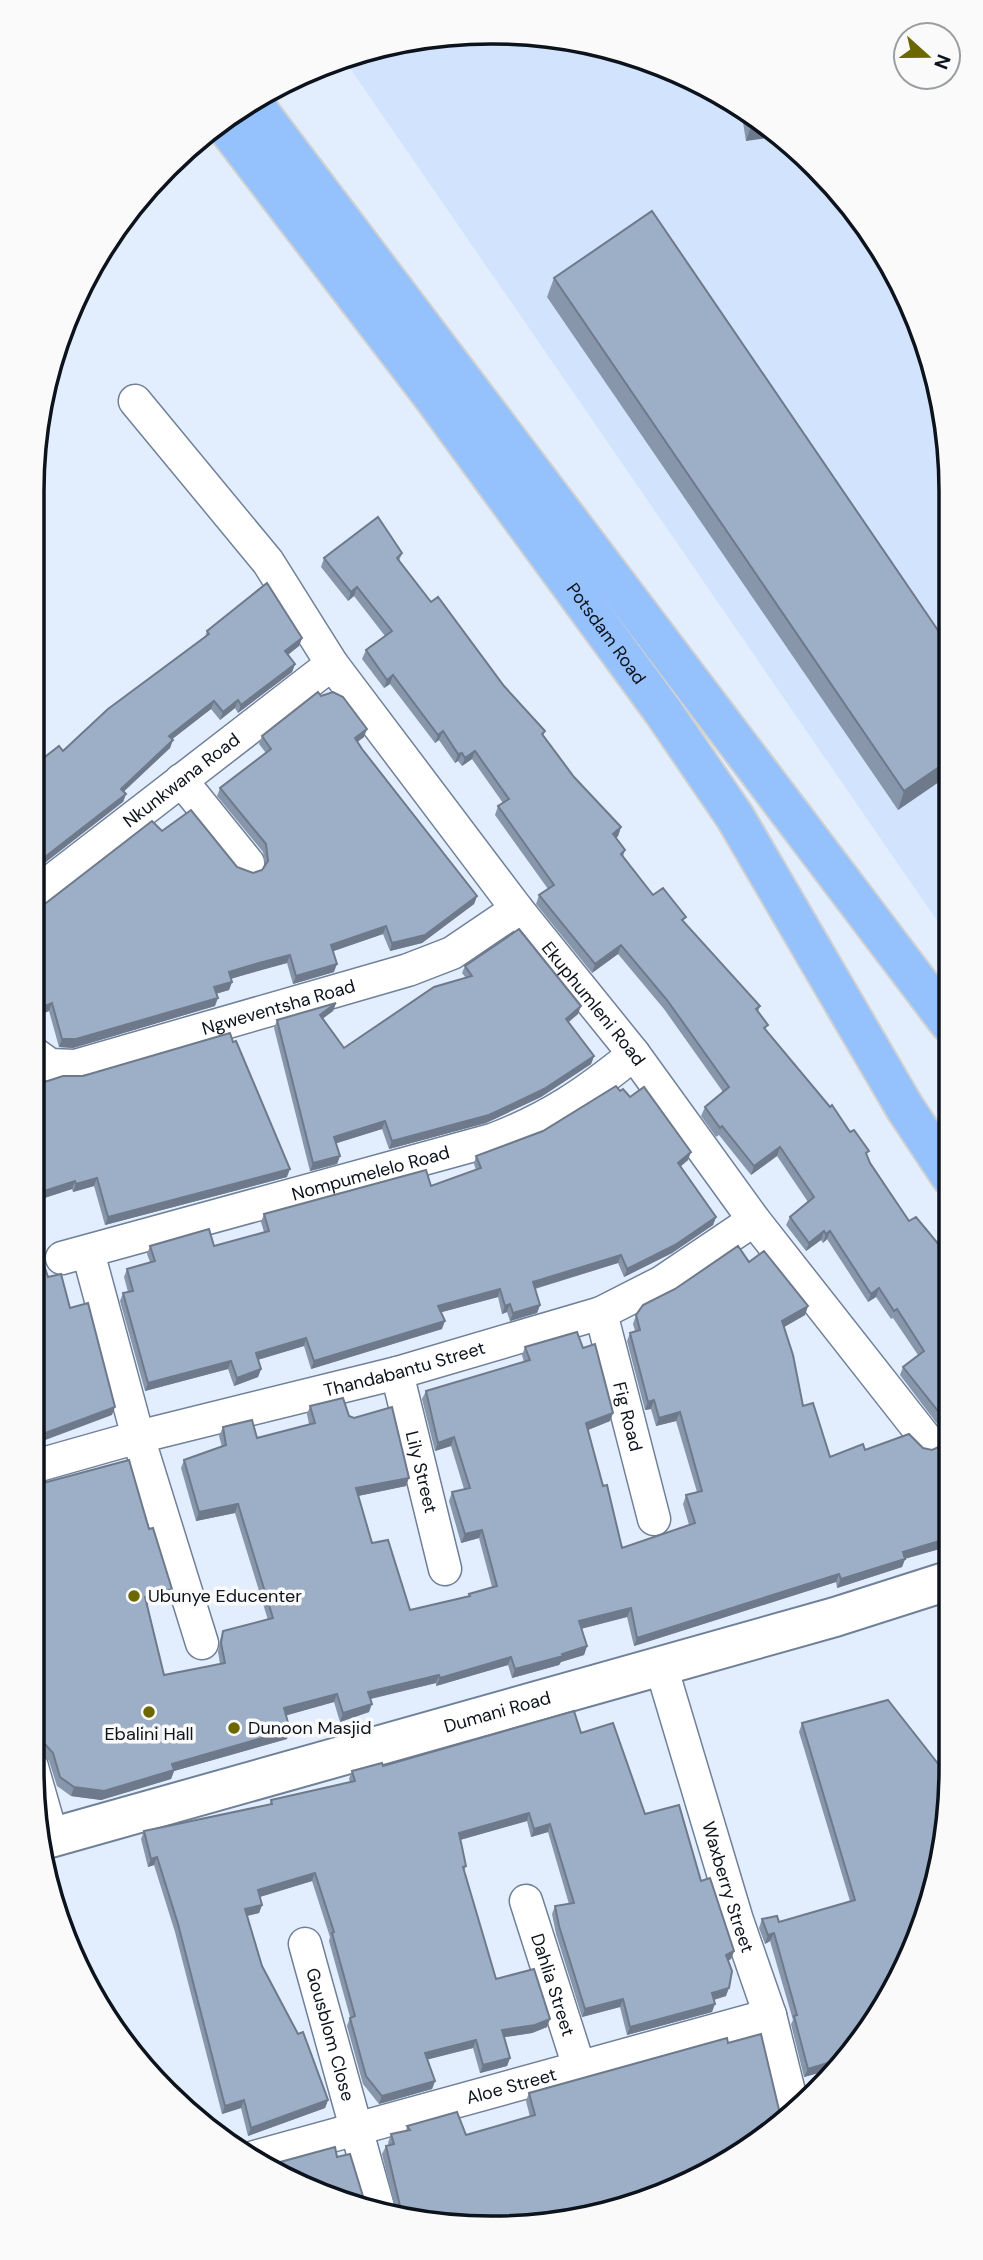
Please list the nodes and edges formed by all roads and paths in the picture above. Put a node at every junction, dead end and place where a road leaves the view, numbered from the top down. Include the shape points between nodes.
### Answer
1 (258, 110) edge
2 (228, 129) edge
3 (135, 401) dead end
4 (332, 664) junction
5 (181, 780) junction
6 (248, 863) dead end
7 (44, 887) edge
8 (517, 909) junction
9 (939, 1010) edge
10 (634, 1054) junction
11 (44, 1061) edge
12 (939, 1159) edge
13 (754, 1220) junction
14 (601, 1313) junction
15 (397, 1373) junction
16 (138, 1437) junction
17 (928, 1440) dead end
18 (44, 1464) edge
19 (654, 1519) dead end
20 (445, 1569) dead end
21 (939, 1584) edge
22 (202, 1643) dead end
23 (661, 1666) junction
24 (50, 1839) edge
25 (526, 1901) dead end
26 (305, 1944) dead end
27 (770, 2015) junction
28 (579, 2067) junction
29 (791, 2101) edge
30 (355, 2127) junction
31 (265, 2154) edge
32 (376, 2201) edge

1 - 9 main road
2 - 12 main road, Potsdam Road via 433,397 662,710 735,817
3 - 4 street, Ekuphumleni Road via 268,562
4 - 5 street, Nkunkwana Road
4 - 8 street, Ekuphumleni Road
5 - 6 street
5 - 7 street, Nkunkwana Road
8 - 10 street, Ekuphumleni Road
8 - 11 street, Ngweventsha Road via 452,953 408,970 75,1066
10 - 13 street, Ekuphumleni Road
10 - 16 street, Nompumelelo Road via 591,1089 537,1123 492,1140 75,1255
13 - 14 street, Thandabantu Street via 662,1282
13 - 17 street, Ekuphumleni Road
14 - 15 street, Thandabantu Street
14 - 19 street, Fig Road
15 - 16 street, Thandabantu Street
15 - 20 street, Lily Street
16 - 18 street, Thandabantu Street
16 - 22 street, Nompumelelo Road
21 - 23 street, Dumani Road
23 - 24 street, Dumani Road
23 - 27 street, Waxberry Street
25 - 28 street, Dahlia Street
26 - 30 street, Gousblom Close
27 - 28 street, Aloe Street
27 - 29 street, Waxberry Street
28 - 30 street, Aloe Street
30 - 31 street, Aloe Street
30 - 32 street, Gousblom Close

